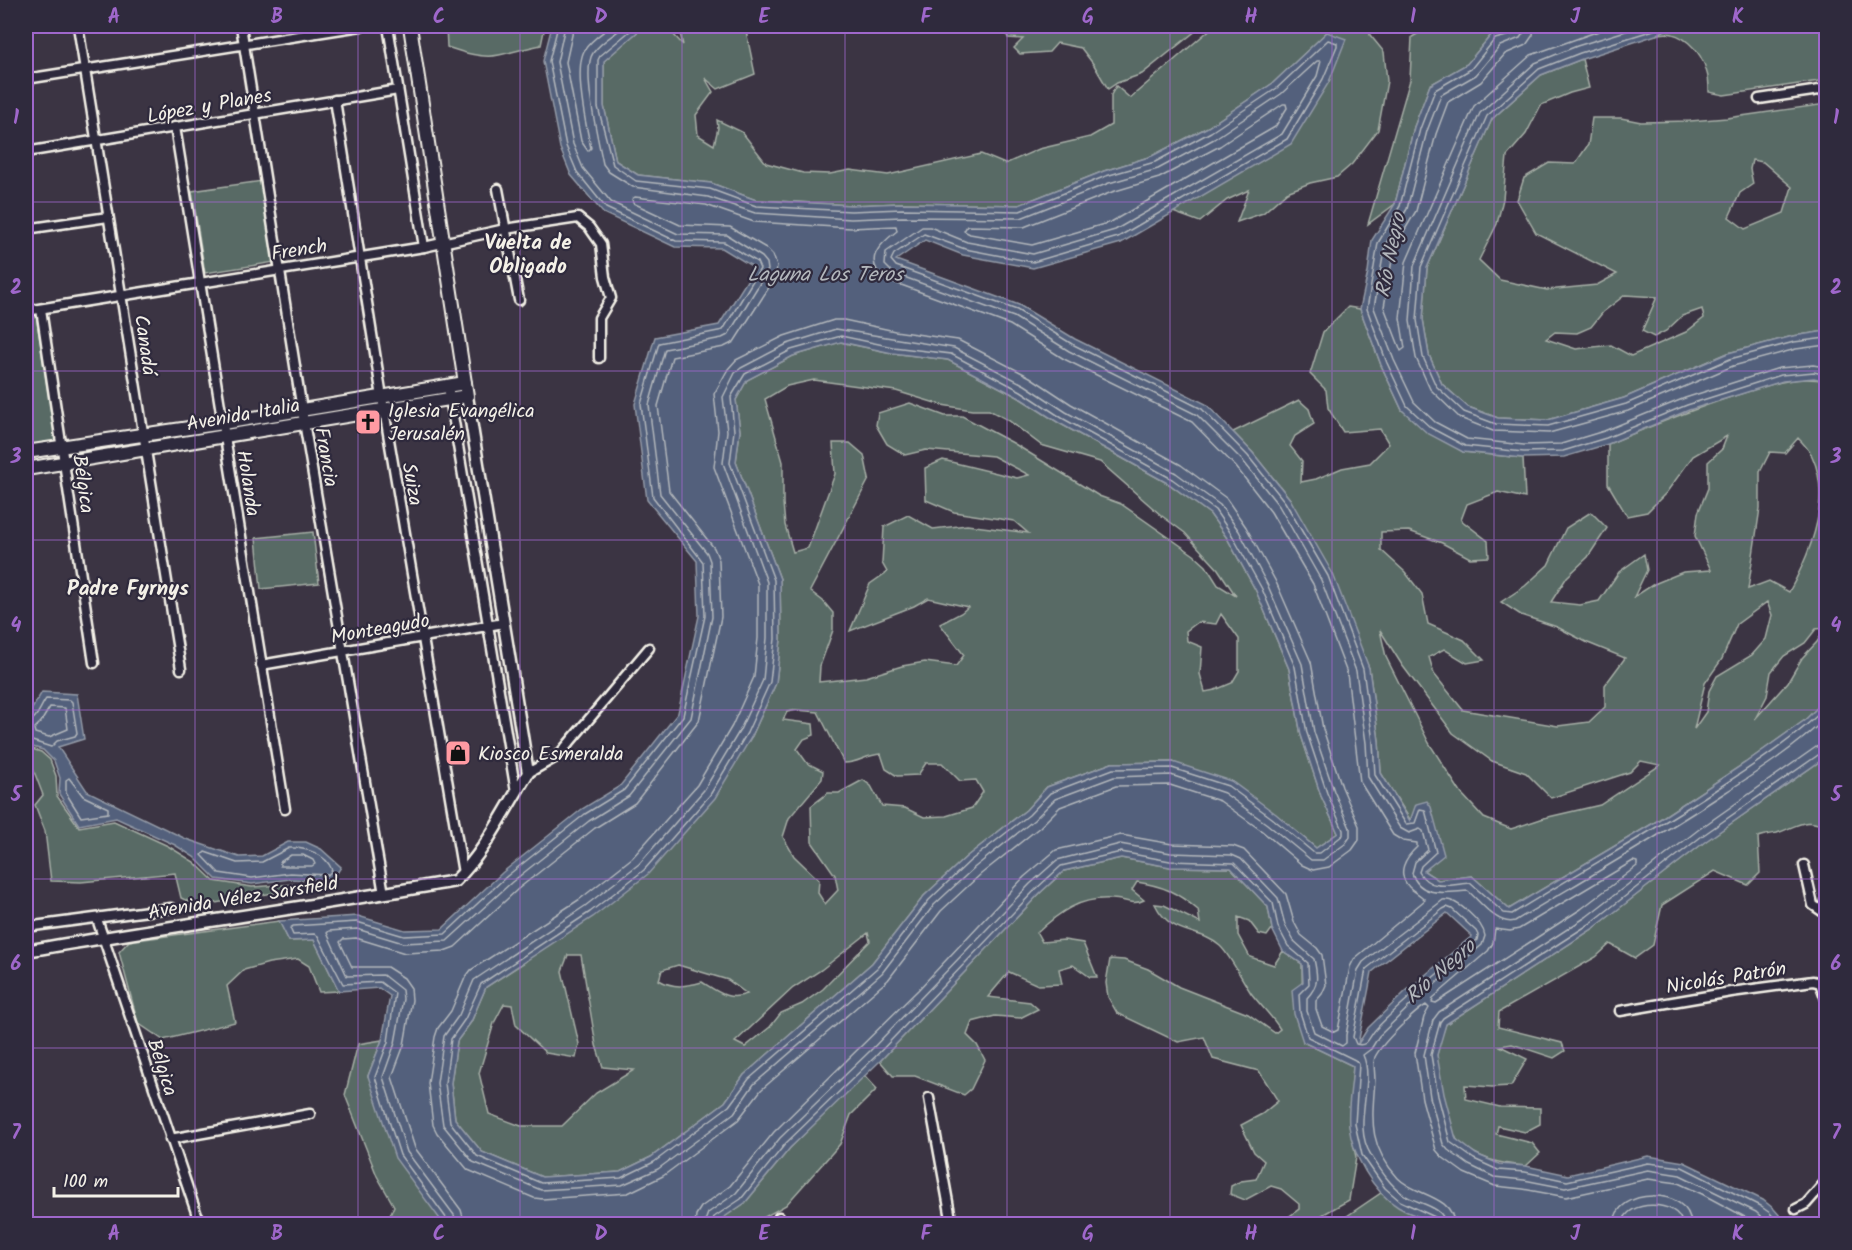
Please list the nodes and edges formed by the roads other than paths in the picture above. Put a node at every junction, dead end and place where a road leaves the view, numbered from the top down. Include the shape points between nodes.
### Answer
1 (78, 26) edge
2 (241, 26) edge
3 (361, 26) edge
4 (388, 26) edge
5 (410, 26) edge
6 (243, 44) junction
7 (85, 69) junction
8 (26, 79) edge
9 (1827, 89) edge
10 (398, 90) junction
11 (1759, 99) dead end
12 (335, 100) junction
13 (255, 114) junction
14 (175, 127) junction
15 (95, 141) junction
16 (26, 152) edge
17 (498, 189) dead end
18 (108, 216) junction
19 (26, 229) edge
20 (505, 229) junction
21 (444, 243) junction
22 (424, 247) junction
23 (360, 256) junction
24 (280, 269) junction
25 (199, 282) junction
26 (122, 294) junction
27 (519, 300) dead end
28 (40, 309) junction
29 (26, 311) edge
30 (599, 358) dead end
31 (465, 383) junction
32 (449, 392) junction
33 (467, 396) junction
34 (383, 404) junction
35 (303, 417) junction
36 (223, 423) junction
37 (142, 435) junction
38 (225, 437) junction
39 (62, 447) junction
40 (144, 449) junction
41 (26, 452) edge
42 (64, 463) junction
43 (26, 469) edge
44 (504, 624) junction
45 (489, 626) junction
46 (422, 637) junction
47 (649, 648) dead end
48 (342, 651) junction
49 (94, 663) dead end
50 (261, 665) junction
51 (181, 669) dead end
52 (528, 773) junction
53 (516, 792) junction
54 (285, 809) dead end
55 (1804, 865) dead end
56 (463, 873) junction
57 (384, 894) junction
58 (171, 908) dead end
59 (1827, 914) edge
60 (97, 919) junction
61 (26, 927) edge
62 (102, 937) junction
63 (26, 951) edge
64 (1827, 999) edge
65 (1620, 1011) dead end
66 (929, 1098) dead end
67 (310, 1114) dead end
68 (170, 1139) junction
69 (1827, 1181) edge
70 (1796, 1209) dead end
71 (200, 1224) edge
72 (952, 1224) edge

1 - 7 street, Canadá
2 - 6 street, Francia
3 - 6 street
4 - 10 street
5 - 21 main road
6 - 7 street
6 - 13 street, Francia
7 - 8 street
7 - 15 street, Canadá
9 - 11 street
10 - 12 street, López y Planes
10 - 22 street
12 - 13 street, López y Planes
12 - 23 street, Suiza
13 - 14 street, López y Planes
13 - 24 street, Francia
14 - 15 street, López y Planes
14 - 25 street, Holanda
15 - 16 street, López y Planes
15 - 18 street, Canadá
17 - 20 street
18 - 19 street
18 - 26 street, Canadá
20 - 21 street, French
20 - 27 street
20 - 30 street, French via 578,218 589,227 601,244 611,298 599,318
21 - 22 street, French
21 - 31 main road
22 - 23 street, French
23 - 24 street, French
23 - 34 street, Suiza
24 - 25 street, French
24 - 35 street, Francia
25 - 26 street, French
25 - 36 street, Holanda
26 - 28 street, French
26 - 37 street, Canadá
28 - 29 street, French
28 - 39 street, Bélgica
31 - 32 main road, Avenida Italia
31 - 33 main road
32 - 33 main road, Avenida Italia
32 - 34 main road, Avenida Italia
32 - 45 street
33 - 44 street
34 - 35 main road, Avenida Italia
34 - 46 street, Suiza
35 - 36 main road, Avenida Italia
35 - 38 main road, Avenida Italia
35 - 48 street, Francia
36 - 37 main road, Avenida Italia
36 - 38 street, Holanda
37 - 39 main road, Avenida Italia
37 - 40 street, Canadá
38 - 40 main road, Avenida Italia
38 - 50 street, Holanda
39 - 41 main road, Avenida Italia
39 - 42 street, Bélgica
40 - 42 main road, Avenida Italia
40 - 51 street, Canadá
42 - 43 main road, Avenida Italia
42 - 49 street, Bélgica
44 - 45 street, Monteagudo
44 - 52 street
45 - 46 street, Monteagudo
45 - 53 street
46 - 48 street, Monteagudo
46 - 56 street, Suiza
47 - 52 street via 558,756
48 - 50 street, Monteagudo
48 - 57 street, Francia
50 - 54 street, Holanda
52 - 53 street
53 - 56 street
55 - 59 street via 1813,905
56 - 57 street, Avenida Vélez Sarsfield via 455,881
57 - 62 street, Avenida Vélez Sarsfield
58 - 60 street, Avenida Vélez Sarsfield
60 - 61 street, Avenida Vélez Sarsfield
60 - 62 street, Bélgica
62 - 63 street, Avenida Vélez Sarsfield
62 - 68 street, Bélgica
64 - 65 street, Nicolás Patrón via 1820,984 1813,981
66 - 72 street
67 - 68 street
68 - 71 street, Bélgica
69 - 70 street

